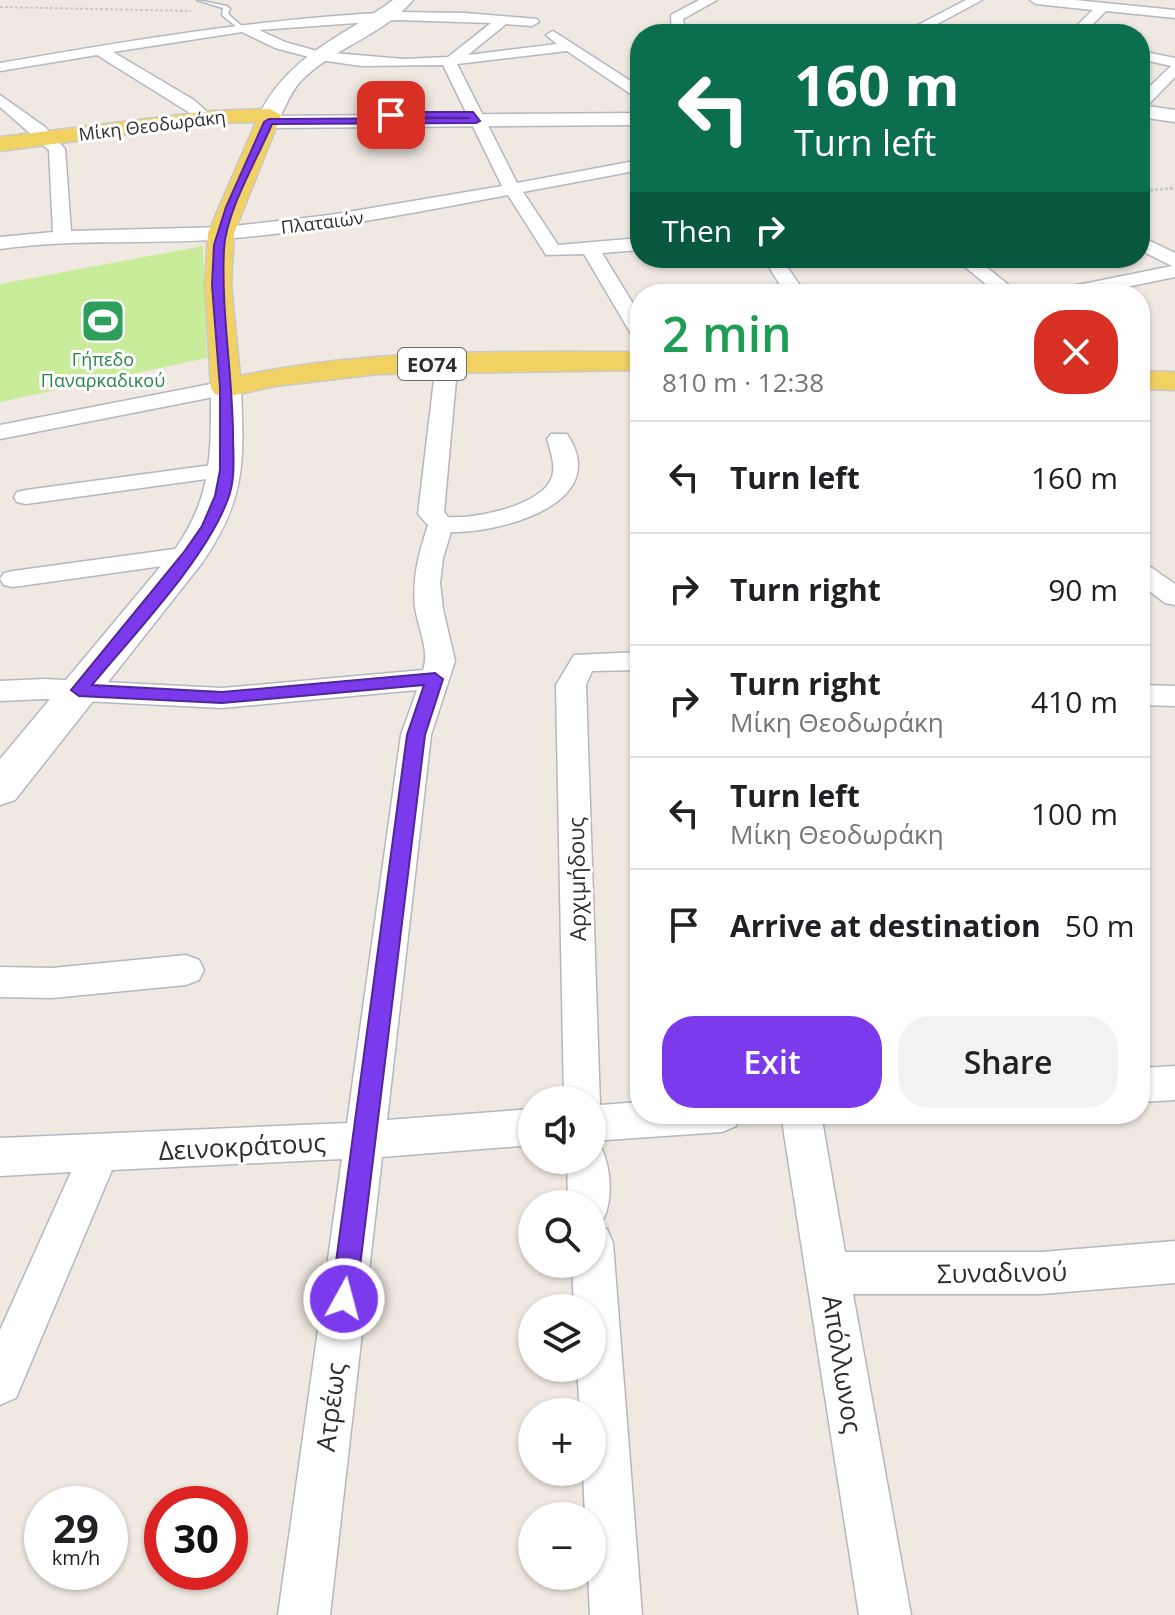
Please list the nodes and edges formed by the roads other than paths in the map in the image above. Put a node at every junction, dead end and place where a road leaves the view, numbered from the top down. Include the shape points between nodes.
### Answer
1 (200, 0) edge
2 (404, 0) edge
3 (711, 0) edge
4 (976, 0) edge
5 (1036, 0) edge
6 (1104, 6) junction
7 (508, 13) junction
8 (1175, 14) edge
9 (384, 17) junction
10 (677, 24) edge
11 (927, 24) edge
12 (1085, 24) edge
13 (240, 27) junction
14 (570, 46) junction
15 (101, 51) junction
16 (321, 56) junction
17 (1150, 57) edge
18 (1175, 62) edge
19 (449, 63) junction
20 (0, 67) edge
21 (1165, 74) edge
22 (630, 87) edge
23 (1150, 93) edge
24 (0, 100) edge
25 (1150, 112) edge
26 (630, 116) edge
27 (1175, 116) edge
28 (206, 118) junction
29 (270, 118) junction
30 (475, 118) junction
31 (1150, 119) edge
32 (1175, 122) edge
33 (51, 140) junction
34 (0, 147) edge
35 (630, 167) edge
36 (512, 188) junction
37 (221, 233) junction
38 (62, 234) junction
39 (0, 243) edge
40 (630, 245) edge
41 (1150, 247) edge
42 (591, 250) junction
43 (1175, 261) edge
44 (976, 268) edge
45 (1175, 271) edge
46 (997, 284) edge
47 (1112, 284) edge
48 (630, 315) edge
49 (630, 361) edge
50 (1150, 367) edge
51 (1175, 368) edge
52 (630, 376) edge
53 (445, 380) junction
54 (1150, 380) edge
55 (1175, 381) edge
56 (226, 388) junction
57 (0, 432) edge
58 (559, 439) dead end
59 (227, 470) junction
60 (26, 497) dead end
61 (441, 524) junction
62 (189, 555) junction
63 (13, 579) dead end
64 (1150, 579) edge
65 (1175, 597) edge
66 (630, 661) edge
67 (435, 679) junction
68 (79, 690) junction
69 (0, 691) edge
70 (1150, 695) edge
71 (1175, 696) edge
72 (0, 789) edge
73 (186, 970) dead end
74 (0, 982) edge
75 (1175, 1083) edge
76 (1150, 1084) edge
77 (583, 1086) edge
78 (630, 1120) edge
79 (606, 1122) edge
80 (803, 1124) edge
81 (518, 1128) edge
82 (363, 1140) junction
83 (100, 1152) junction
84 (0, 1157) edge
85 (1175, 1262) edge
86 (828, 1273) junction
87 (594, 1278) edge
88 (0, 1382) edge
89 (304, 1615) edge
90 (616, 1615) edge
91 (885, 1615) edge

1 - 13 lane via 225,7 224,14
2 - 9 main road
3 - 10 street via 680,13
4 - 11 street
5 - 6 street
6 - 8 street
6 - 12 street
7 - 9 street
7 - 14 street
7 - 19 street
9 - 13 street
9 - 16 main road
13 - 15 street
13 - 16 street
14 - 19 street
14 - 22 street
15 - 20 street
15 - 28 street
16 - 19 street
16 - 29 main road via 282,91
17 - 18 street
19 - 30 street
21 - 23 street
24 - 33 street
25 - 27 street
26 - 30 street, Μίκη Θεοδωράκη
28 - 29 main road, Μίκη Θεοδωράκη
28 - 33 main road, Μίκη Θεοδωράκη
29 - 30 street, Μίκη Θεοδωράκη
29 - 33 main road, Μίκη Θεοδωράκη
29 - 37 main road
30 - 36 street
31 - 32 street
33 - 34 main road, Μίκη Θεοδωράκη
33 - 38 street via 59,157
35 - 36 street, Πλαταιών
36 - 37 street, Πλαταιών via 362,218
36 - 42 street via 553,251
37 - 38 street, Πλαταιών
37 - 56 main road via 218,285
38 - 39 street, Πλαταιών
40 - 42 street
41 - 43 street
42 - 48 street
44 - 46 street
45 - 47 street
49 - 56 main road, ΕΟ74 via 353,369 268,377
50 - 51 main road
52 - 53 main road, ΕΟ74
53 - 56 main road, ΕΟ74 via 266,391
53 - 61 street via 431,514
54 - 55 main road
56 - 57 street
56 - 59 main road
58 - 61 street via 565,471 552,494 490,522
59 - 60 street
59 - 62 main road via 217,511
61 - 67 street, Ατρέως via 427,583 441,661
62 - 63 street
62 - 68 main road
64 - 65 street
66 - 77 street, Αρχιμήδους via 584,662 571,685
67 - 68 street via 222,698
67 - 82 street, Ατρέως via 416,735
68 - 69 street
68 - 72 main road
70 - 71 street
73 - 74 street via 52,983
75 - 76 street
78 - 79 street
80 - 86 street, Απόλλωνος
81 - 82 street, Δεινοκράτους
82 - 83 street, Δεινοκράτους
82 - 89 street, Ατρέως
83 - 84 street, Δεινοκράτους
83 - 88 street
85 - 86 street, Συναδινού via 1041,1273
86 - 91 street, Απόλλωνος
87 - 90 street

